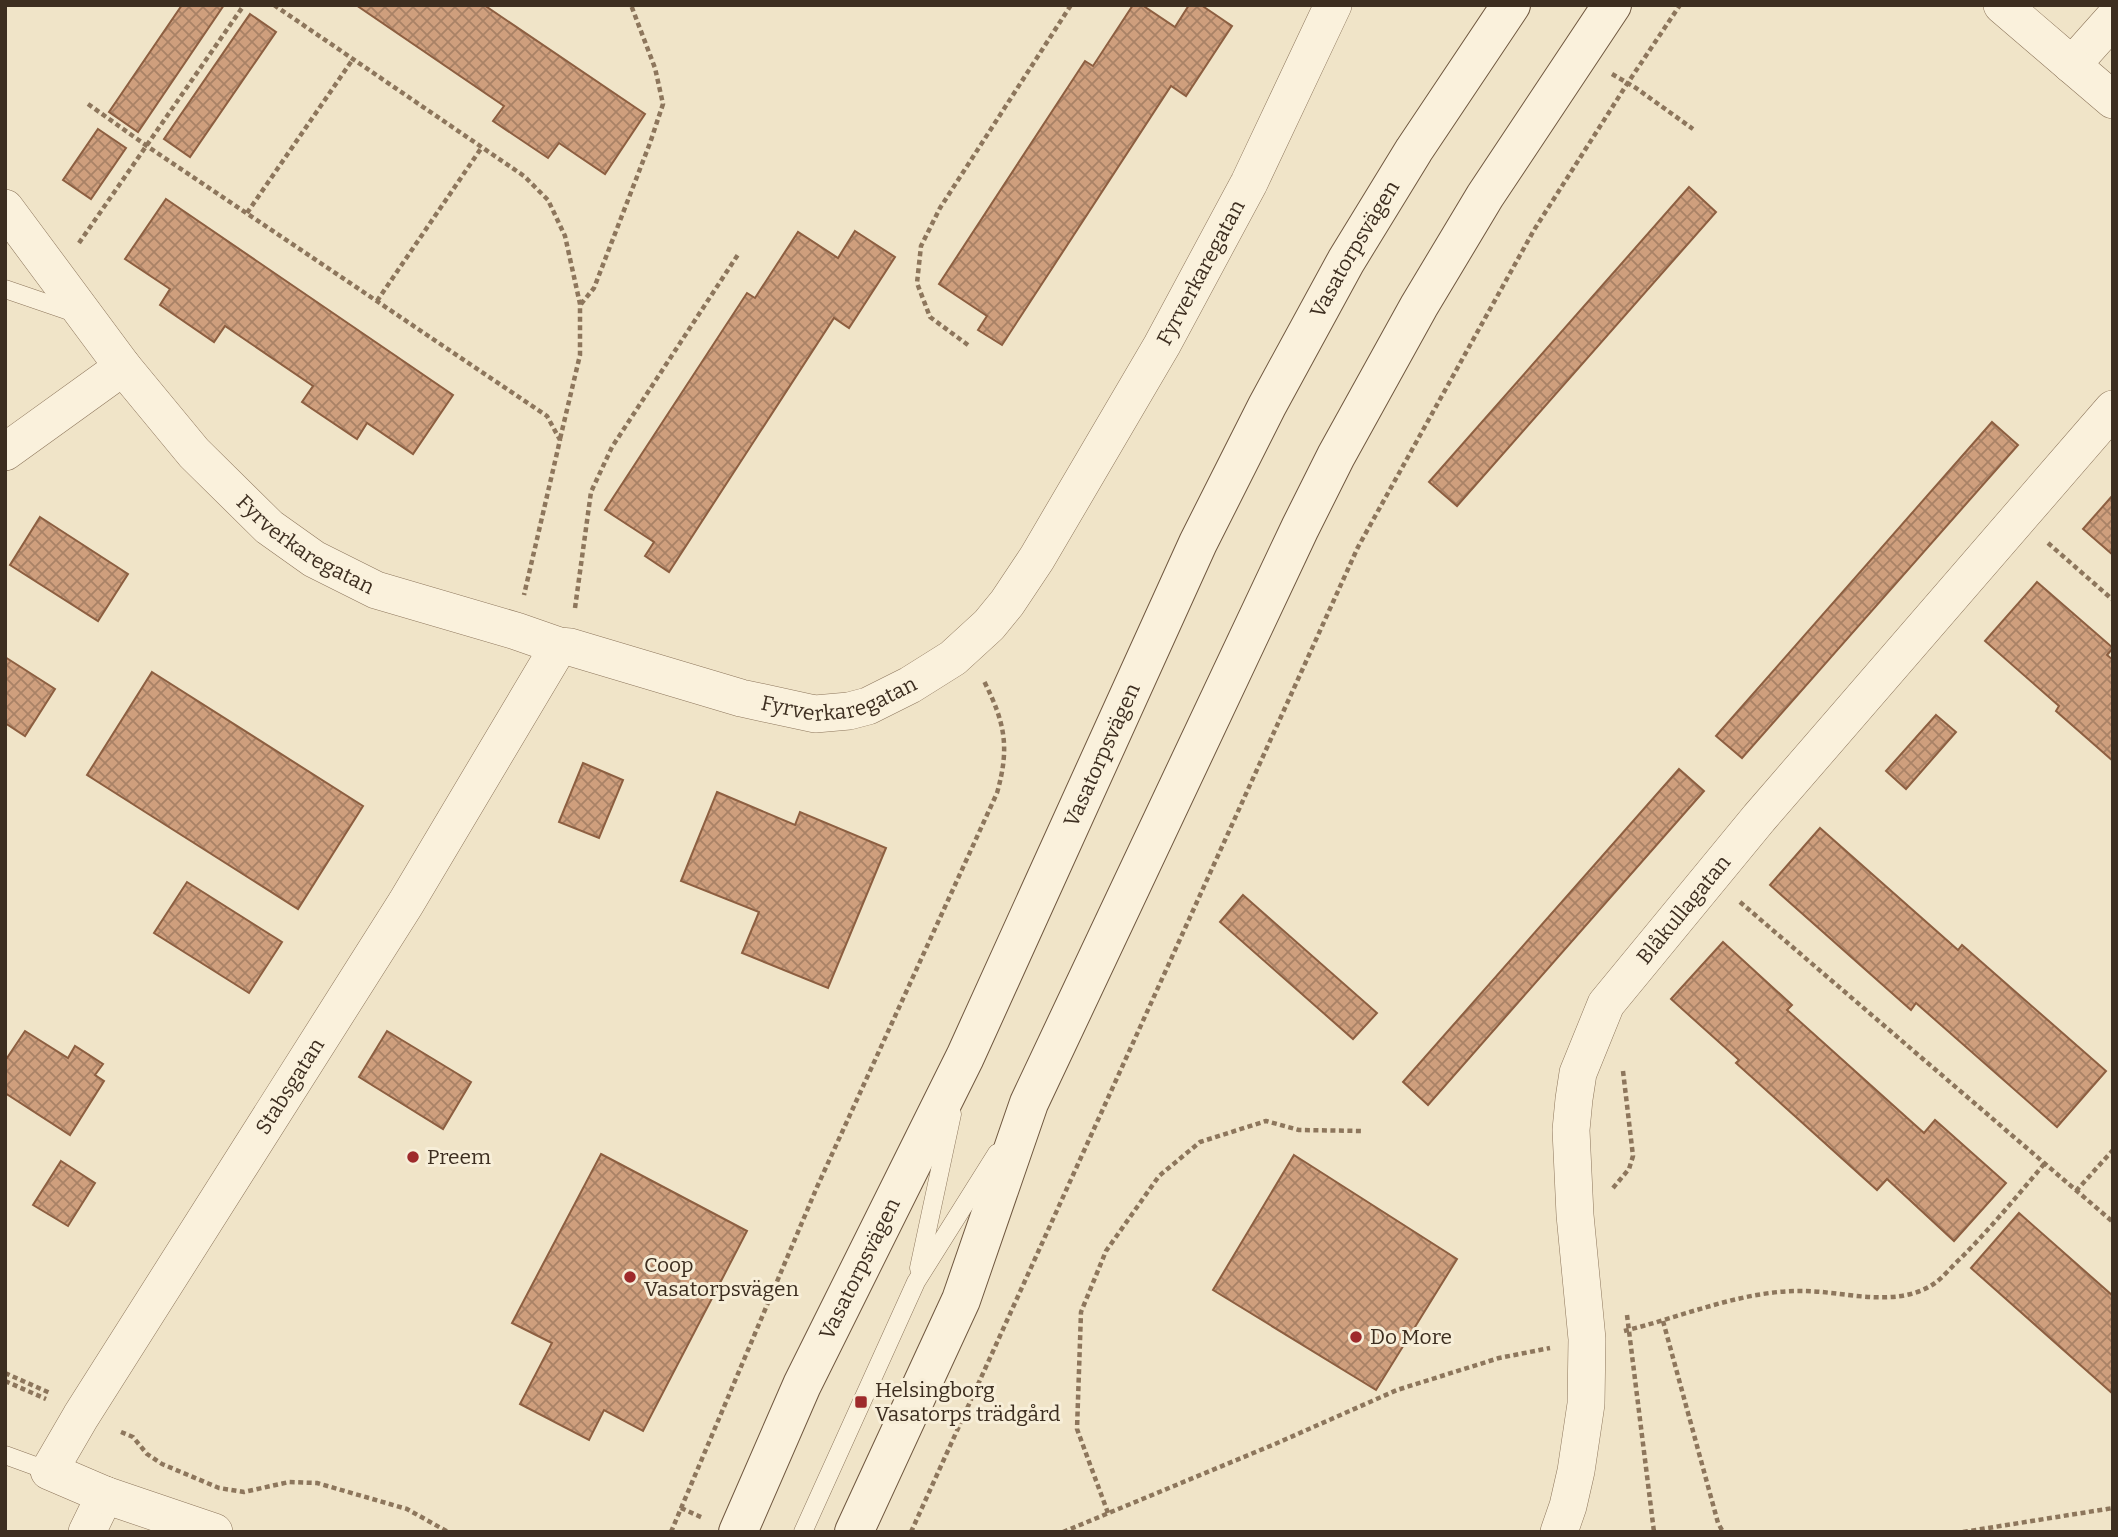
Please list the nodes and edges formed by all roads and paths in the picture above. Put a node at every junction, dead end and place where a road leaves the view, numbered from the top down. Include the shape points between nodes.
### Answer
1 (244, 5) edge
2 (274, 5) edge
3 (631, 5) edge
4 (1071, 5) edge
5 (1333, 5) edge
6 (1511, 5) edge
7 (1612, 5) edge
8 (1680, 5) edge
9 (2002, 5) edge
10 (2113, 19) edge
11 (353, 59) junction
12 (2072, 65) junction
13 (2113, 100) edge
14 (88, 104) dead end
15 (147, 146) junction
16 (482, 147) junction
17 (5, 208) edge
18 (247, 214) junction
19 (739, 253) dead end
20 (51, 270) junction
21 (5, 289) edge
22 (377, 301) junction
23 (580, 304) junction
24 (87, 317) junction
25 (968, 345) dead end
26 (123, 367) junction
27 (2113, 409) edge
28 (560, 440) junction
29 (5, 452) edge
30 (2018, 517) junction
31 (2058, 533) dead end
32 (2049, 544) junction
33 (2113, 600) edge
34 (516, 631) junction
35 (967, 646) junction
36 (564, 647) junction
37 (1711, 876) junction
38 (965, 1057) junction
39 (1624, 1064) dead end
40 (1028, 1103) junction
41 (1363, 1130) dead end
42 (2113, 1150) edge
43 (2045, 1163) junction
44 (2076, 1191) junction
45 (1606, 1196) dead end
46 (2113, 1222) edge
47 (916, 1282) junction
48 (1625, 1303) dead end
49 (1663, 1321) junction
50 (1629, 1329) junction
51 (1558, 1346) dead end
52 (5, 1373) edge
53 (5, 1381) edge
54 (46, 1399) dead end
55 (86, 1409) junction
56 (121, 1432) dead end
57 (5, 1455) edge
58 (49, 1471) junction
59 (105, 1495) junction
60 (2113, 1508) edge
61 (1108, 1513) junction
62 (87, 1532) edge
63 (214, 1532) edge
64 (447, 1532) edge
65 (671, 1532) edge
66 (737, 1532) edge
67 (803, 1532) edge
68 (854, 1532) edge
69 (911, 1532) edge
70 (1063, 1532) edge
71 (1559, 1532) edge
72 (1654, 1532) edge
73 (1723, 1532) edge
74 (1963, 1532) edge

1 - 15 path
2 - 11 path
3 - 23 path via 663,104 594,288
4 - 25 path via 940,208 921,246 917,283 930,317
5 - 35 street, Fyrverkaregatan via 1249,183 1162,345 1022,580
6 - 38 main road, Vasatorpsvägen via 1346,261 1267,407 1198,543
7 - 40 main road via 1485,196 1336,457 1261,606
8 - 69 path via 1534,230 1358,547
9 - 12 street
10 - 12 street
11 - 16 path
11 - 18 path
12 - 13 street
14 - 15 path
15 - 18 path
15 - 20 path via 84,237
16 - 22 path
16 - 23 path via 524,176 548,200 565,236
17 - 20 street, Fyrverkaregatan
18 - 22 path
19 - 36 path via 612,447 591,492
20 - 24 street, Fyrverkaregatan
21 - 24 lane
22 - 28 path via 547,416
23 - 28 path via 580,355
24 - 26 street, Fyrverkaregatan
26 - 29 street
26 - 34 street, Fyrverkaregatan via 243,504 314,559 376,590
27 - 30 street, Blåkullagatan
28 - 34 path
30 - 32 path
30 - 37 street, Blåkullagatan
31 - 32 path
32 - 33 path
34 - 36 street, Fyrverkaregatan
35 - 36 street, Fyrverkaregatan via 933,673 885,699 849,711 815,714 741,698
35 - 65 path via 1003,727 1005,758 997,793 817,1187
36 - 55 street, Stabsgatan
37 - 43 path
37 - 71 street, Blåkullagatan via 1606,1004 1578,1073 1572,1130 1587,1339 1586,1404 1576,1471
38 - 47 lane
38 - 66 main road, Vasatorpsvägen via 802,1384
39 - 45 path via 1633,1156
40 - 47 lane
40 - 68 main road via 961,1300
41 - 61 path via 1299,1130 1266,1121 1200,1142 1159,1176 1106,1251 1081,1312 1077,1429
42 - 44 path
43 - 44 path
43 - 49 path via 1933,1285 1888,1297 1774,1292
44 - 46 path
47 - 67 lane
48 - 50 path
49 - 50 path
49 - 73 path
50 - 72 path
51 - 61 path via 1499,1358 1397,1390
52 - 55 path
53 - 54 path
55 - 58 street, Stabsgatan
56 - 64 path via 162,1464 219,1488 244,1492 289,1482 317,1483 407,1509
57 - 58 lane
58 - 59 street
59 - 62 street
59 - 63 street
60 - 74 path
61 - 70 path

